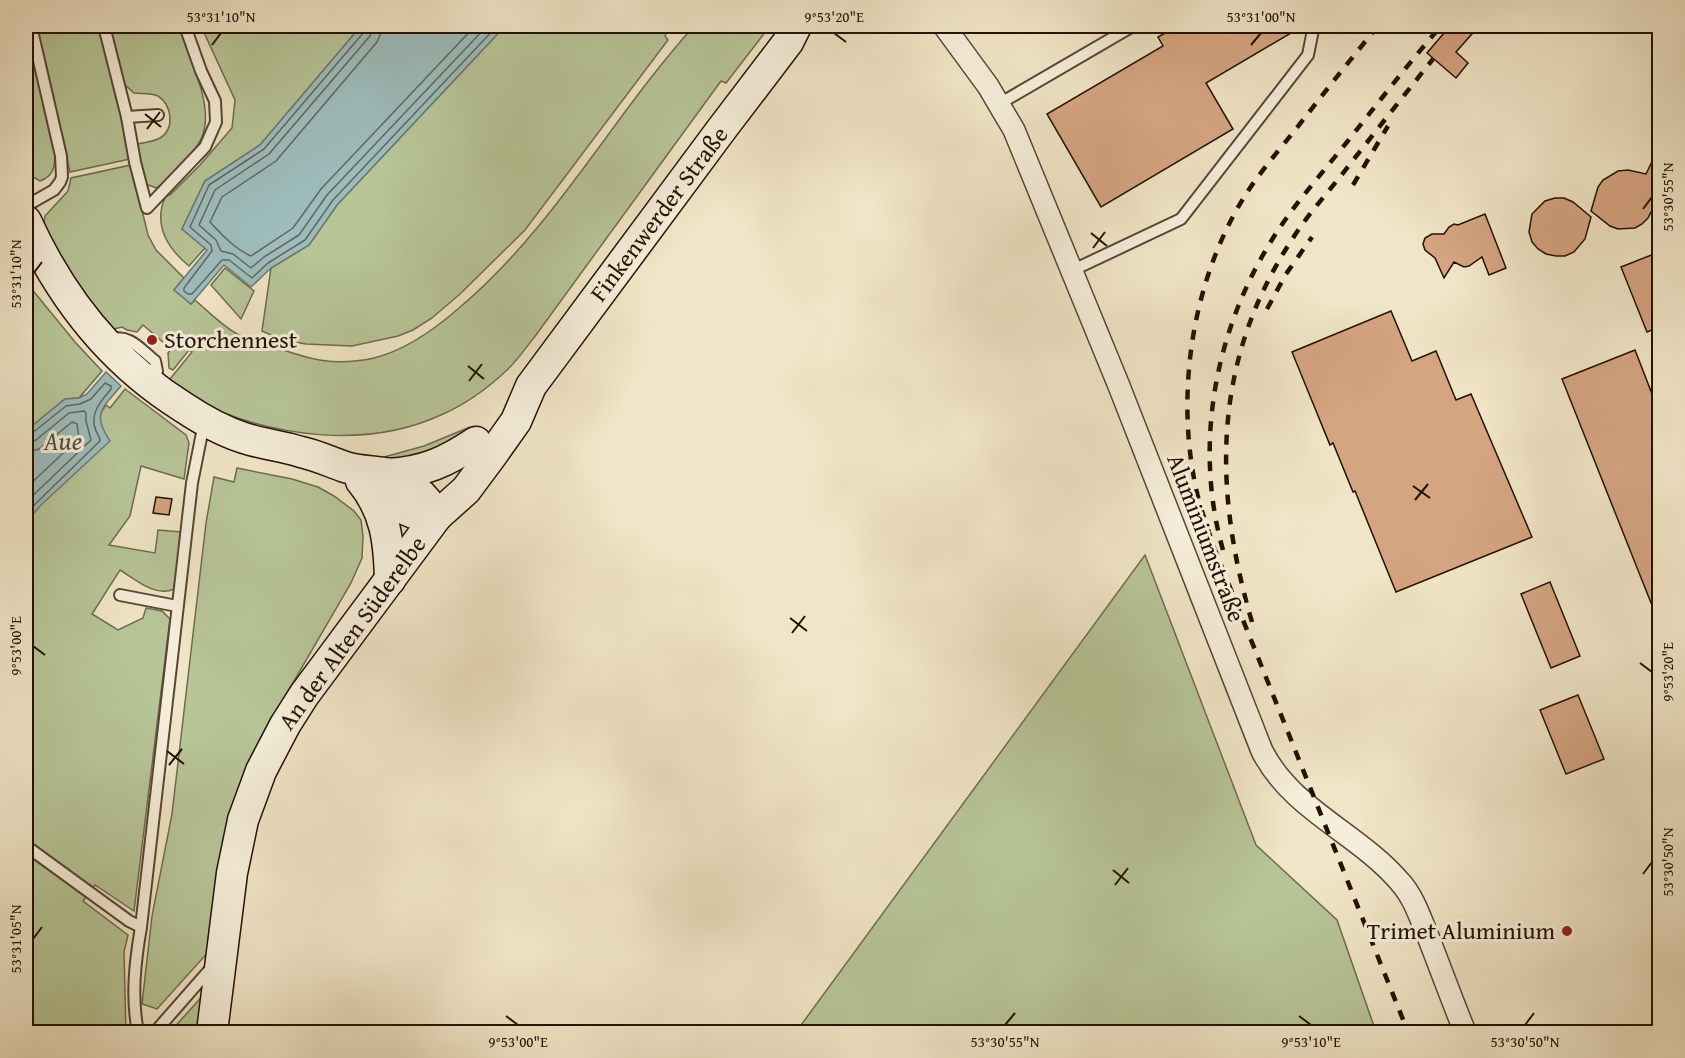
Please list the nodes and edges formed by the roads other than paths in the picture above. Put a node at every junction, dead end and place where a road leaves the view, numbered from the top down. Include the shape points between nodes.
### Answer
1 (31, 26) edge
2 (104, 26) edge
3 (185, 26) edge
4 (818, 26) edge
5 (944, 26) edge
6 (1133, 26) edge
7 (1310, 26) edge
8 (792, 34) edge
9 (999, 104) junction
10 (158, 115) dead end
11 (127, 117) junction
12 (26, 206) edge
13 (26, 221) edge
14 (1071, 271) junction
15 (531, 386) junction
16 (204, 420) junction
17 (476, 442) junction
18 (365, 474) junction
19 (437, 516) junction
20 (390, 580) junction
21 (120, 595) dead end
22 (177, 606) junction
23 (26, 846) edge
24 (141, 927) junction
25 (222, 955) junction
26 (138, 1032) edge
27 (155, 1032) edge
28 (212, 1032) edge
29 (1465, 1032) edge

1 - 12 lane via 61,156 62,177 54,190
2 - 11 lane
3 - 11 lane via 215,101 216,122 205,147 147,208
4 - 8 main road, Finkenwerder Straße
5 - 9 street, Aluminiumstraße
6 - 9 lane
7 - 14 lane via 1313,30 1308,55 1181,219
8 - 15 main road, Finkenwerder Straße
9 - 14 street, Aluminiumstraße via 1014,130
10 - 11 lane
13 - 16 main road via 54,278 103,342 153,387
14 - 29 street, Aluminiumstraße via 1262,751 1286,787 1401,883 1417,909
15 - 17 main road, Finkenwerder Straße via 501,410
15 - 19 main road, Finkenwerder Straße via 516,421 492,455 466,490
16 - 18 main road via 243,438 302,452
16 - 22 lane
17 - 18 main road via 429,468 410,473
17 - 19 main road, Finkenwerder Straße via 451,476
18 - 19 main road via 418,492
18 - 20 main road via 382,516 389,546
19 - 20 main road, An der Alten Süderelbe
20 - 25 main road, An der Alten Süderelbe via 304,695 261,771 238,844
21 - 22 lane
22 - 24 lane
23 - 24 lane
24 - 26 lane via 135,962 134,1013
25 - 27 lane
25 - 28 main road, An der Alten Süderelbe

